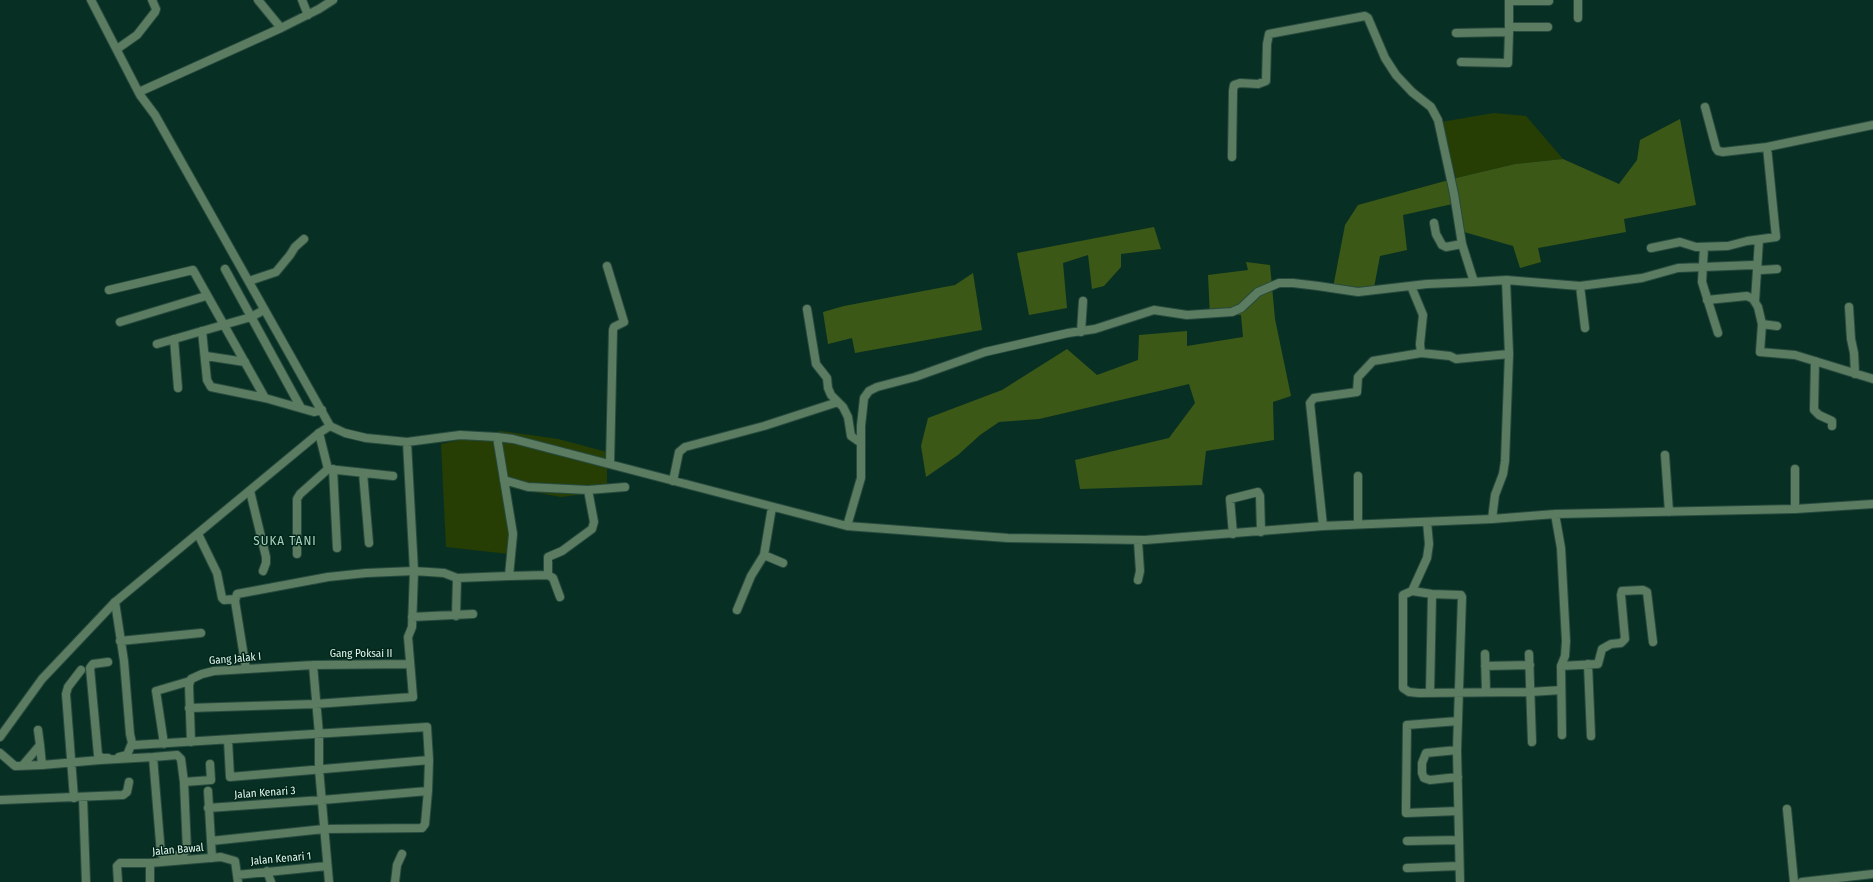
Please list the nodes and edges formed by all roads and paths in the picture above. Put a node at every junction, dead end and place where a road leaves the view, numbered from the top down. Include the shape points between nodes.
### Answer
1 (91, 0) edge
2 (152, 0) edge
3 (258, 0) edge
4 (1509, 0) edge
5 (1578, 0) edge
6 (302, 1) edge
7 (331, 1) edge
8 (1549, 1) dead end
9 (308, 15) junction
10 (1578, 18) dead end
11 (1548, 27) dead end
12 (281, 28) junction
13 (1509, 30) junction
14 (1456, 33) dead end
15 (117, 49) junction
16 (1461, 62) dead end
17 (140, 94) junction
18 (1705, 107) dead end
19 (1873, 125) edge
20 (1767, 147) junction
21 (1232, 157) dead end
22 (1434, 223) dead end
23 (304, 239) dead end
24 (1759, 240) junction
25 (1462, 244) junction
26 (1704, 247) junction
27 (1651, 248) dead end
28 (607, 266) dead end
29 (1702, 267) junction
30 (1758, 268) junction
31 (225, 269) dead end
32 (1777, 269) dead end
33 (1506, 280) junction
34 (249, 281) junction
35 (1474, 282) junction
36 (1411, 286) junction
37 (1580, 286) junction
38 (109, 290) dead end
39 (206, 296) junction
40 (1707, 300) junction
41 (1083, 301) dead end
42 (1755, 301) junction
43 (1849, 307) dead end
44 (807, 309) dead end
45 (257, 314) junction
46 (120, 322) dead end
47 (1762, 324) junction
48 (224, 325) junction
49 (1777, 326) dead end
50 (1585, 328) dead end
51 (202, 331) junction
52 (1082, 332) junction
53 (1718, 333) dead end
54 (174, 339) junction
55 (158, 344) dead end
56 (1421, 353) junction
57 (1509, 354) junction
58 (206, 356) junction
59 (1815, 360) junction
60 (245, 362) junction
61 (1855, 374) junction
62 (1873, 379) edge
63 (178, 388) dead end
64 (265, 398) junction
65 (838, 402) junction
66 (311, 410) junction
67 (330, 426) junction
68 (1832, 426) dead end
69 (319, 433) junction
70 (497, 437) junction
71 (407, 442) junction
72 (861, 443) junction
73 (1665, 455) dead end
74 (610, 464) junction
75 (330, 469) junction
76 (1795, 469) dead end
77 (364, 473) junction
78 (393, 476) dead end
79 (1358, 476) dead end
80 (504, 480) junction
81 (674, 481) junction
82 (625, 487) dead end
83 (250, 490) junction
84 (588, 490) junction
85 (1873, 504) edge
86 (772, 507) junction
87 (1795, 508) junction
88 (1669, 512) junction
89 (1555, 514) junction
90 (1492, 519) junction
91 (1427, 522) junction
92 (1358, 524) junction
93 (847, 526) junction
94 (1323, 526) junction
95 (1261, 532) junction
96 (198, 534) junction
97 (1233, 534) junction
98 (1138, 541) junction
99 (368, 543) dead end
100 (337, 548) dead end
101 (297, 554) dead end
102 (764, 555) junction
103 (783, 563) dead end
104 (263, 571) dead end
105 (414, 571) junction
106 (548, 575) junction
107 (509, 576) junction
108 (456, 578) junction
109 (1138, 580) dead end
110 (1412, 592) junction
111 (1432, 594) junction
112 (560, 597) dead end
113 (235, 599) junction
114 (115, 602) junction
115 (737, 610) dead end
116 (473, 614) dead end
117 (456, 616) junction
118 (412, 617) junction
119 (201, 633) dead end
120 (120, 641) junction
121 (1653, 642) dead end
122 (1485, 654) dead end
123 (1529, 654) dead end
124 (108, 662) dead end
125 (410, 664) junction
126 (1588, 664) junction
127 (313, 665) junction
128 (1530, 665) junction
129 (1485, 666) junction
130 (1561, 666) junction
131 (246, 669) junction
132 (81, 670) dead end
133 (190, 681) junction
134 (1561, 690) junction
135 (1486, 692) junction
136 (1530, 692) junction
137 (1430, 693) junction
138 (1459, 693) junction
139 (315, 704) junction
140 (189, 708) junction
141 (1458, 721) junction
142 (38, 730) dead end
143 (319, 734) junction
144 (1562, 735) dead end
145 (1591, 736) dead end
146 (0, 737) edge
147 (228, 740) junction
148 (191, 742) junction
149 (1532, 742) dead end
150 (132, 743) junction
151 (164, 744) junction
152 (40, 745) junction
153 (1457, 750) junction
154 (0, 753) edge
155 (153, 757) junction
156 (430, 760) junction
157 (71, 763) junction
158 (210, 764) dead end
159 (23, 765) junction
160 (42, 765) junction
161 (319, 769) junction
162 (1458, 777) junction
163 (128, 782) dead end
164 (184, 782) junction
165 (208, 791) dead end
166 (428, 791) junction
167 (83, 797) junction
168 (74, 798) junction
169 (1, 800) edge
170 (322, 800) junction
171 (208, 808) junction
172 (1787, 810) dead end
173 (1458, 811) junction
174 (324, 829) junction
175 (1458, 840) junction
176 (211, 841) junction
177 (1407, 841) dead end
178 (402, 854) dead end
179 (212, 858) junction
180 (150, 863) junction
181 (327, 866) junction
182 (1458, 866) junction
183 (1407, 868) dead end
184 (267, 871) junction
185 (1873, 874) edge
186 (238, 878) edge
187 (86, 882) edge
188 (118, 882) edge
189 (150, 882) edge
190 (271, 882) edge
191 (329, 882) edge
192 (395, 882) edge
193 (1460, 882) edge
194 (1794, 882) edge
195 (1802, 882) edge

1 - 15 street
2 - 15 street via 155,12 139,33
3 - 12 street
4 - 8 street
4 - 13 street
5 - 10 street
6 - 9 street
7 - 9 street
9 - 12 street
11 - 13 street
12 - 17 street
13 - 14 street
13 - 16 street via 1508,63
15 - 17 street
17 - 34 street via 155,115
18 - 20 street via 1718,151
19 - 20 street
20 - 24 street via 1776,237
21 - 25 street via 1234,85 1266,81 1269,34 1365,16 1396,75 1431,107 1438,120
22 - 25 street via 1442,245 1446,247
23 - 34 street via 294,247 276,272
24 - 26 street via 1733,246
24 - 30 street
25 - 35 street
26 - 27 street via 1680,242
26 - 29 street
28 - 74 street via 624,321 613,330
29 - 30 street via 1753,265
29 - 37 street via 1678,268 1642,278
29 - 40 street via 1702,282
30 - 32 street
30 - 42 street
31 - 45 street
33 - 35 street
33 - 37 street
33 - 57 street
34 - 45 street
35 - 36 street
36 - 52 street via 1358,292 1279,283 1258,292 1241,308 1232,312 1187,315 1154,310
36 - 56 street via 1423,315
37 - 50 street
38 - 39 street via 191,270
39 - 46 street
39 - 48 street
40 - 42 street via 1745,295
40 - 53 street
41 - 52 street
42 - 47 street
43 - 61 street
44 - 65 street via 816,364 826,375 829,391
45 - 48 street
45 - 66 street
45 - 66 street
47 - 49 street
47 - 59 street via 1760,352 1795,355
48 - 51 street
48 - 60 street
51 - 54 street
51 - 58 street
52 - 72 street via 985,352 869,390 864,398
54 - 55 street
54 - 63 street
56 - 57 street via 1456,359
56 - 94 street via 1373,361 1358,377 1357,392 1314,398 1310,403
57 - 90 street via 1505,461 1495,496
58 - 60 street
58 - 64 street via 207,380 211,387
59 - 61 street
59 - 68 street via 1814,410 1832,421
60 - 64 street
61 - 62 street
64 - 66 street
65 - 72 street via 848,417 851,436
65 - 81 street via 764,426 685,447 679,452
66 - 67 street
67 - 69 street
67 - 71 street via 366,438
69 - 75 street
69 - 83 street
70 - 71 street via 460,436
70 - 74 street
70 - 80 street
71 - 105 street
72 - 93 street via 861,478
73 - 88 street
74 - 81 street
75 - 77 street
75 - 100 street
75 - 101 street via 297,499
76 - 87 street
77 - 78 street
77 - 99 street
79 - 92 street
80 - 84 street via 528,487
80 - 107 street via 513,534
81 - 86 street
82 - 84 street
83 - 96 street
83 - 104 street via 266,557
84 - 106 street via 594,522 592,529 562,551 548,557
85 - 87 street
86 - 93 street
86 - 102 street
87 - 88 street
88 - 89 street
89 - 90 street
89 - 130 street via 1561,548 1566,642
90 - 91 street
91 - 92 street
91 - 110 street via 1427,558
92 - 94 street
93 - 98 street via 1008,538
94 - 95 street
95 - 97 street
95 - 97 street via 1258,492 1230,499
96 - 113 street via 217,573 222,598
96 - 114 street
97 - 98 street
98 - 109 street
102 - 103 street
102 - 115 street via 751,576
105 - 108 street via 444,573
105 - 113 street via 328,578 245,592 237,594
105 - 118 street
106 - 107 street
106 - 112 street via 553,578
107 - 108 street
108 - 117 street
110 - 111 street
110 - 137 street via 1403,595 1402,685 1403,689 1409,692
111 - 137 street
111 - 138 street via 1462,596
113 - 131 street
114 - 120 street
114 - 146 street via 42,679
116 - 117 street
117 - 118 street
118 - 125 street via 408,637
119 - 120 street
120 - 150 street
121 - 126 street via 1647,592 1622,591 1625,639 1621,643 1611,644 1602,649 1598,664
122 - 129 street
123 - 128 street
124 - 150 street via 94,664 90,668 98,755 102,758 125,756
125 - 127 street, Gang Poksai II
125 - 139 street via 413,696 411,698
126 - 130 street
126 - 145 street
127 - 131 street, Gang Jalak I
127 - 139 street
128 - 129 street
128 - 136 street
129 - 135 street
130 - 134 street
131 - 133 street, Gang Jalak I via 214,671
132 - 157 street via 66,690
133 - 140 street
133 - 151 street, Gang Jalak I via 156,691
134 - 136 street
134 - 144 street
135 - 136 street
135 - 138 street
136 - 149 street
137 - 138 street
138 - 141 street
139 - 140 street
139 - 143 street
140 - 148 street
141 - 153 street
141 - 173 street via 1407,725 1406,813
142 - 152 street
143 - 147 street
143 - 156 street via 426,726
143 - 161 street
147 - 148 street
147 - 161 street via 230,777
148 - 151 street
150 - 151 street via 140,746
152 - 159 street
152 - 160 street
153 - 162 street
153 - 162 street via 1426,753 1422,768 1426,779
154 - 159 street via 15,766
155 - 157 street
155 - 164 street via 180,757
155 - 164 street via 161,854 164,856 182,854 187,850
156 - 161 street
156 - 166 street
157 - 160 street
157 - 168 street
158 - 164 street via 211,780
159 - 160 street
161 - 170 street
162 - 173 street
163 - 167 street via 129,790 126,794
165 - 171 street
166 - 170 street, Jalan Kenari 3
166 - 174 street via 425,824 420,829
167 - 168 street
167 - 187 street
168 - 169 street
170 - 171 street, Jalan Kenari 3
170 - 174 street
171 - 176 street
172 - 194 street
173 - 175 street
174 - 176 street
174 - 181 street
175 - 177 street
175 - 182 street
176 - 179 street
178 - 192 street
179 - 180 street, Jalan Bawal
179 - 186 street, Jalan Bawal via 233,859
180 - 188 street, Jalan Bawal via 118,864
180 - 189 street
181 - 184 street, Jalan Kenari 1
181 - 191 street
182 - 183 street
182 - 193 street
184 - 186 street, Jalan Kenari 1
184 - 190 street
185 - 195 street

